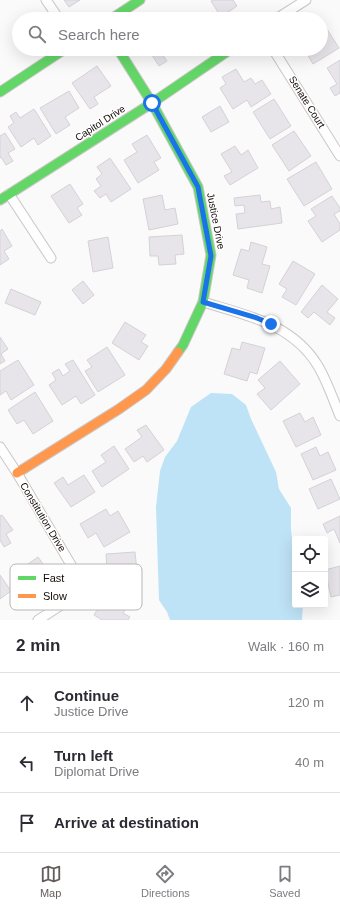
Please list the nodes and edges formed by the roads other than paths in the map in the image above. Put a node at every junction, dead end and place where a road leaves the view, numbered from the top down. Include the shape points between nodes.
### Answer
1 (46, 0) edge
2 (140, 0) edge
3 (306, 0) edge
4 (54, 12) edge
5 (122, 12) edge
6 (287, 12) edge
7 (54, 56) edge
8 (122, 56) edge
9 (221, 56) edge
10 (277, 56) edge
11 (0, 92) edge
12 (152, 103) junction
13 (340, 156) edge
14 (9, 194) junction
15 (0, 200) edge
16 (51, 258) dead end
17 (203, 302) junction
18 (337, 401) edge
19 (340, 416) edge
20 (0, 447) edge
21 (17, 474) junction
22 (70, 564) edge
23 (54, 610) edge
24 (38, 620) edge

1 - 4 street
2 - 5 street
3 - 6 street
7 - 11 street
8 - 12 street, Justice Drive
9 - 12 street, Capitol Drive
10 - 13 street, Senate Court
12 - 14 street, Capitol Drive
12 - 17 street, Justice Drive via 198,187 211,256
14 - 15 street, Capitol Drive
14 - 16 street
17 - 18 street via 257,318 283,330 318,365
17 - 21 street, Justice Drive via 183,344 166,369 146,390
18 - 19 street
20 - 21 street, Constitution Drive
21 - 22 street, Constitution Drive
23 - 24 street, Constitution Drive

